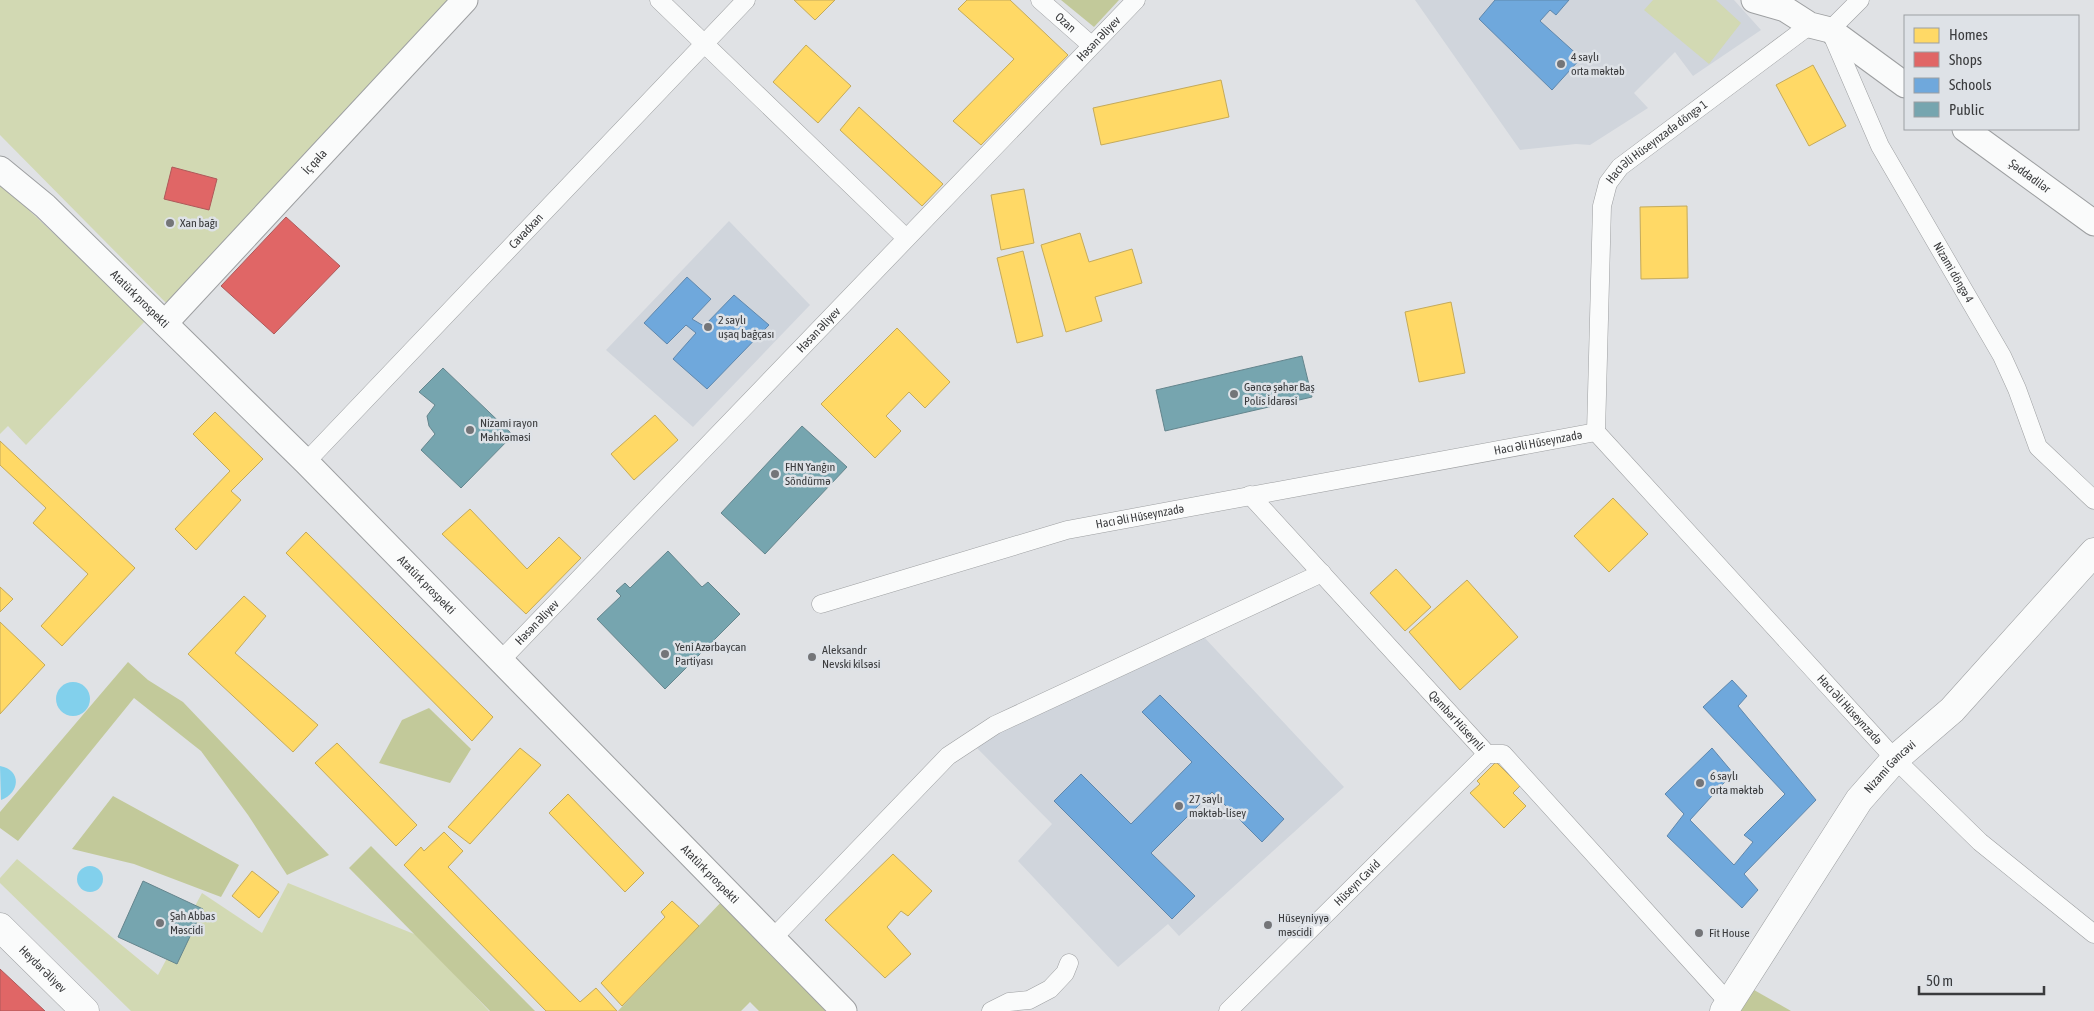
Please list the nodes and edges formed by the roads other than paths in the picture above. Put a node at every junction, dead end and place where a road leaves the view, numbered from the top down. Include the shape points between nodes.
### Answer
1 (465, 0) edge
2 (659, 0) edge
3 (746, 0) edge
4 (1040, 0) edge
5 (1136, 0) edge
6 (1754, 0) edge
7 (1860, 0) edge
8 (1783, 4) edge
9 (1820, 27) junction
10 (704, 44) junction
11 (1091, 45) junction
12 (1904, 84) edge
13 (1966, 130) edge
14 (0, 170) edge
15 (2094, 223) edge
16 (906, 238) junction
17 (165, 323) junction
18 (1596, 432) junction
19 (306, 462) junction
20 (1250, 495) junction
21 (2094, 500) edge
22 (2094, 552) edge
23 (1322, 573) junction
24 (821, 604) dead end
25 (501, 660) junction
26 (1488, 754) junction
27 (1895, 759) junction
28 (0, 927) edge
29 (2094, 934) edge
30 (773, 938) junction
31 (1069, 963) dead end
32 (1726, 1007) edge
33 (85, 1011) edge
34 (844, 1011) edge
35 (992, 1011) edge
36 (1228, 1011) edge

1 - 17 main road, İç qala
2 - 10 street
3 - 10 street, Cavadxan
4 - 11 street, Ozan
5 - 11 street, Həsən Əliyev
6 - 8 main road
7 - 9 street, Hacı Əli Hüseynzadə döngə 1
8 - 9 main road
9 - 12 main road
9 - 18 street, Hacı Əli Hüseynzadə döngə 1 via 1620,167 1608,183 1602,206
9 - 21 street, Nizami döngə 4 via 1880,146 2002,356 2038,447
10 - 16 street
10 - 19 street, Cavadxan
11 - 16 street, Həsən Əliyev
13 - 15 main road, Şəddadilər
14 - 17 main road, Atatürk prospekti via 45,206
16 - 25 street, Həsən Əliyev
17 - 19 main road, Atatürk prospekti
18 - 20 street, Hacı Əli Hüseynzadə
18 - 27 street, Hacı Əli Hüseynzadə
19 - 25 main road, Atatürk prospekti
20 - 23 street, Qəmbər Hüseynli
20 - 24 street, Hacı Əli Hüseynzadə via 1067,530
22 - 27 main road, Nizami Gəncəvi via 1952,710
23 - 26 street, Qəmbər Hüseynli
23 - 30 street via 995,725 948,756
25 - 30 main road, Atatürk prospekti
26 - 32 street, Qəmbər Hüseynli via 1503,754
26 - 36 street, Hüseyn Cavid
27 - 29 street, Hacı Əli Hüseynzadə via 1980,842
27 - 32 main road, Nizami Gəncəvi via 1859,800
28 - 33 main road, Heydər Əliyev
30 - 34 main road, Atatürk prospekti
31 - 35 street via 1065,973 1050,989 1030,1000 1010,1002

